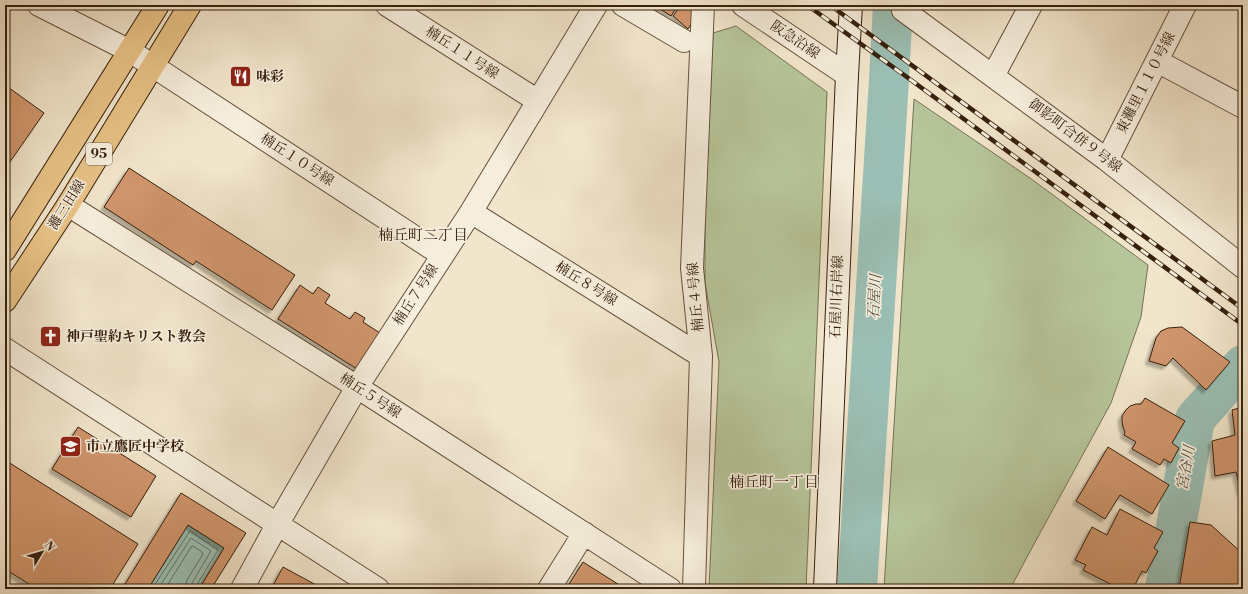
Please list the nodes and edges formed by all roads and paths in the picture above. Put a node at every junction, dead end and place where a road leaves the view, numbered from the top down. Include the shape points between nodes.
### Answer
1 (39, 5) edge
2 (158, 5) edge
3 (190, 5) edge
4 (387, 5) edge
5 (596, 5) edge
6 (622, 5) edge
7 (703, 5) edge
8 (743, 5) edge
9 (851, 5) edge
10 (1031, 5) edge
11 (1186, 5) edge
12 (903, 7) edge
13 (684, 41) dead end
14 (130, 51) junction
15 (1157, 61) junction
16 (153, 65) junction
17 (847, 75) junction
18 (993, 76) junction
19 (538, 101) junction
20 (1243, 107) edge
21 (1107, 160) junction
22 (68, 205) junction
23 (471, 212) junction
24 (5, 250) edge
25 (442, 255) junction
26 (1242, 266) edge
27 (5, 301) edge
28 (5, 349) edge
29 (701, 356) junction
30 (357, 387) junction
31 (277, 525) junction
32 (584, 533) junction
33 (242, 589) edge
34 (378, 589) edge
35 (549, 589) edge
36 (670, 589) edge
37 (694, 589) edge
38 (825, 589) edge

1 - 14 street, 楠丘１０号線
2 - 14 main road, 灘三田線 / 95
3 - 16 main road, 灘三田線 / 95
4 - 19 street, 楠丘１１号線
5 - 19 street, 楠丘７号線
6 - 13 street
7 - 29 street, 楠丘４号線 via 692,268
8 - 17 street, 阪急沿線
9 - 17 street, 石屋川右岸線
10 - 18 street
11 - 15 street, 東灘里１１０号線
12 - 18 street, 御影町合併９号線
14 - 16 street, 楠丘１０号線
14 - 24 main road, 灘三田線 / 95
15 - 20 street
15 - 21 street, 東灘里１１０号線
16 - 22 main road, 灘三田線 / 95
16 - 25 street, 楠丘１０号線
17 - 38 street, 石屋川右岸線
18 - 21 street, 御影町合併９号線
19 - 23 street, 楠丘７号線
21 - 26 street, 御影町合併９号線
22 - 27 main road, 灘三田線 / 95
22 - 30 street, 楠丘５号線
23 - 25 street, 楠丘７号線
23 - 29 street, 楠丘８号線
25 - 30 street, 楠丘７号線
28 - 31 street
29 - 37 street, 楠丘４号線
30 - 31 street, 楠丘７号線
30 - 32 street, 楠丘５号線
31 - 33 street, 楠丘７号線
31 - 34 street
32 - 35 street
32 - 36 street, 楠丘５号線

